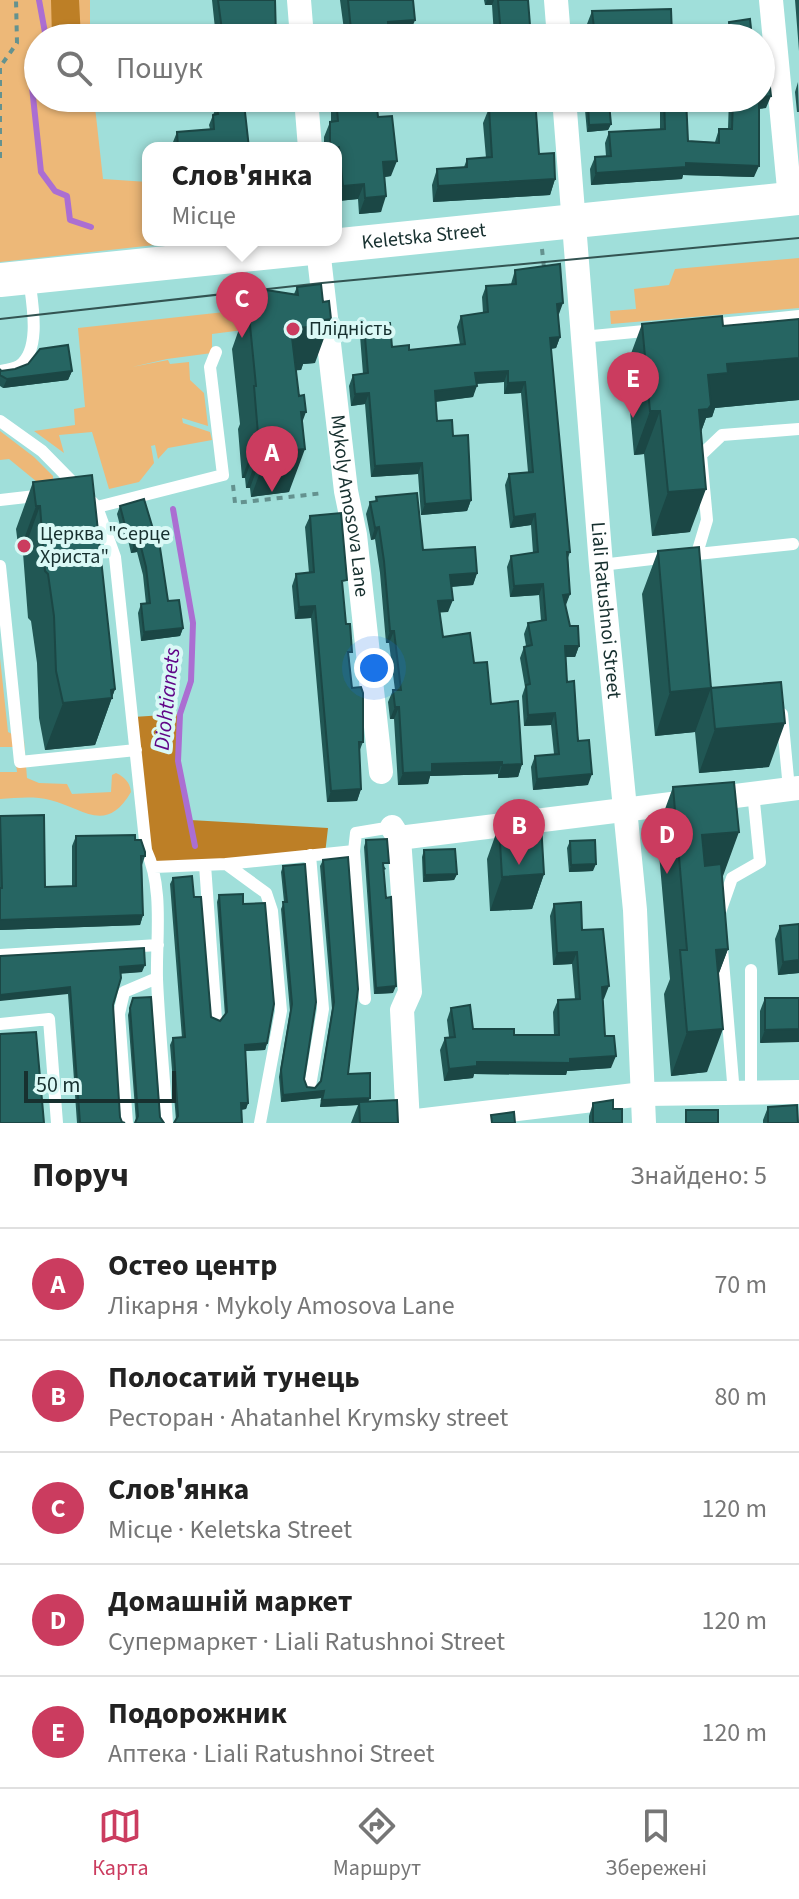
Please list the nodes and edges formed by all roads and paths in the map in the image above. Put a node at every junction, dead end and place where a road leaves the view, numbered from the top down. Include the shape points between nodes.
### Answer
1 (16, 0) edge
2 (299, 0) edge
3 (556, 0) edge
4 (771, 0) edge
5 (301, 24) edge
6 (558, 24) edge
7 (774, 24) edge
8 (775, 35) edge
9 (307, 112) edge
10 (565, 112) edge
11 (310, 142) edge
12 (0, 158) edge
13 (794, 199) edge
14 (573, 220) junction
15 (342, 241) edge
16 (541, 243) dead end
17 (293, 246) edge
18 (318, 246) edge
19 (544, 271) edge
20 (15, 279) edge
21 (799, 316) edge
22 (691, 327) edge
23 (675, 328) edge
24 (582, 337) junction
25 (216, 352) dead end
26 (0, 371) edge
27 (0, 421) edge
28 (799, 429) edge
29 (69, 477) junction
30 (346, 491) junction
31 (0, 500) edge
32 (248, 502) dead end
33 (97, 507) junction
34 (793, 544) dead end
35 (695, 554) junction
36 (601, 565) junction
37 (0, 566) edge
38 (696, 570) edge
39 (767, 705) edge
40 (136, 750) junction
41 (381, 772) dead end
42 (794, 788) edge
43 (753, 792) junction
44 (626, 808) junction
45 (396, 833) junction
46 (354, 851) junction
47 (310, 855) junction
48 (226, 864) junction
49 (205, 865) junction
50 (154, 867) junction
51 (720, 927) edge
52 (721, 941) edge
53 (158, 945) junction
54 (0, 955) edge
55 (751, 970) dead end
56 (157, 978) junction
57 (365, 999) dead end
58 (216, 1019) edge
59 (0, 1024) edge
60 (310, 1086) edge
61 (799, 1092) edge
62 (643, 1094) junction
63 (743, 1094) junction
64 (57, 1123) edge
65 (127, 1123) edge
66 (167, 1123) edge
67 (260, 1123) edge
68 (408, 1123) edge
69 (644, 1123) edge

1 - 12 path via 17,43 0,67
2 - 5 street
3 - 6 street
4 - 7 street
8 - 13 street
9 - 11 street
10 - 14 street, Liali Ratushnoi Street
13 - 14 main road, Keletska Street
14 - 15 main road, Keletska Street
14 - 24 street, Liali Ratushnoi Street
16 - 19 path
17 - 20 main road, Keletska Street
18 - 30 street, Mykoly Amosova Lane
20 - 26 lane via 34,327 30,355 18,368
21 - 22 lane
23 - 24 lane
24 - 36 street, Liali Ratushnoi Street
25 - 33 lane via 210,367 223,475
27 - 29 lane
28 - 35 lane via 722,435 701,455 707,520
29 - 31 lane via 50,494
29 - 33 lane
30 - 32 path
30 - 41 street, Mykoly Amosova Lane
33 - 40 lane via 115,557
34 - 35 lane
35 - 36 lane
35 - 38 lane
36 - 44 street, Liali Ratushnoi Street
37 - 40 lane via 20,762
39 - 42 lane via 781,703
40 - 50 lane via 146,850
42 - 43 street
43 - 44 street
43 - 51 lane via 760,862 732,878 719,913
44 - 45 street
44 - 62 street, Liali Ratushnoi Street
45 - 46 lane via 356,833
45 - 68 street via 410,992 402,1010
46 - 47 lane
46 - 57 lane
47 - 48 lane
47 - 60 lane via 323,1009
48 - 49 lane
48 - 67 lane via 266,893 272,911 281,1011
49 - 50 lane
49 - 58 lane
50 - 53 lane
52 - 63 lane
53 - 54 lane
53 - 56 lane
55 - 63 lane
56 - 65 lane via 124,992 119,1014
56 - 66 lane
59 - 64 lane via 49,1019
61 - 63 street
62 - 63 street
62 - 68 street
62 - 69 street, Liali Ratushnoi Street

